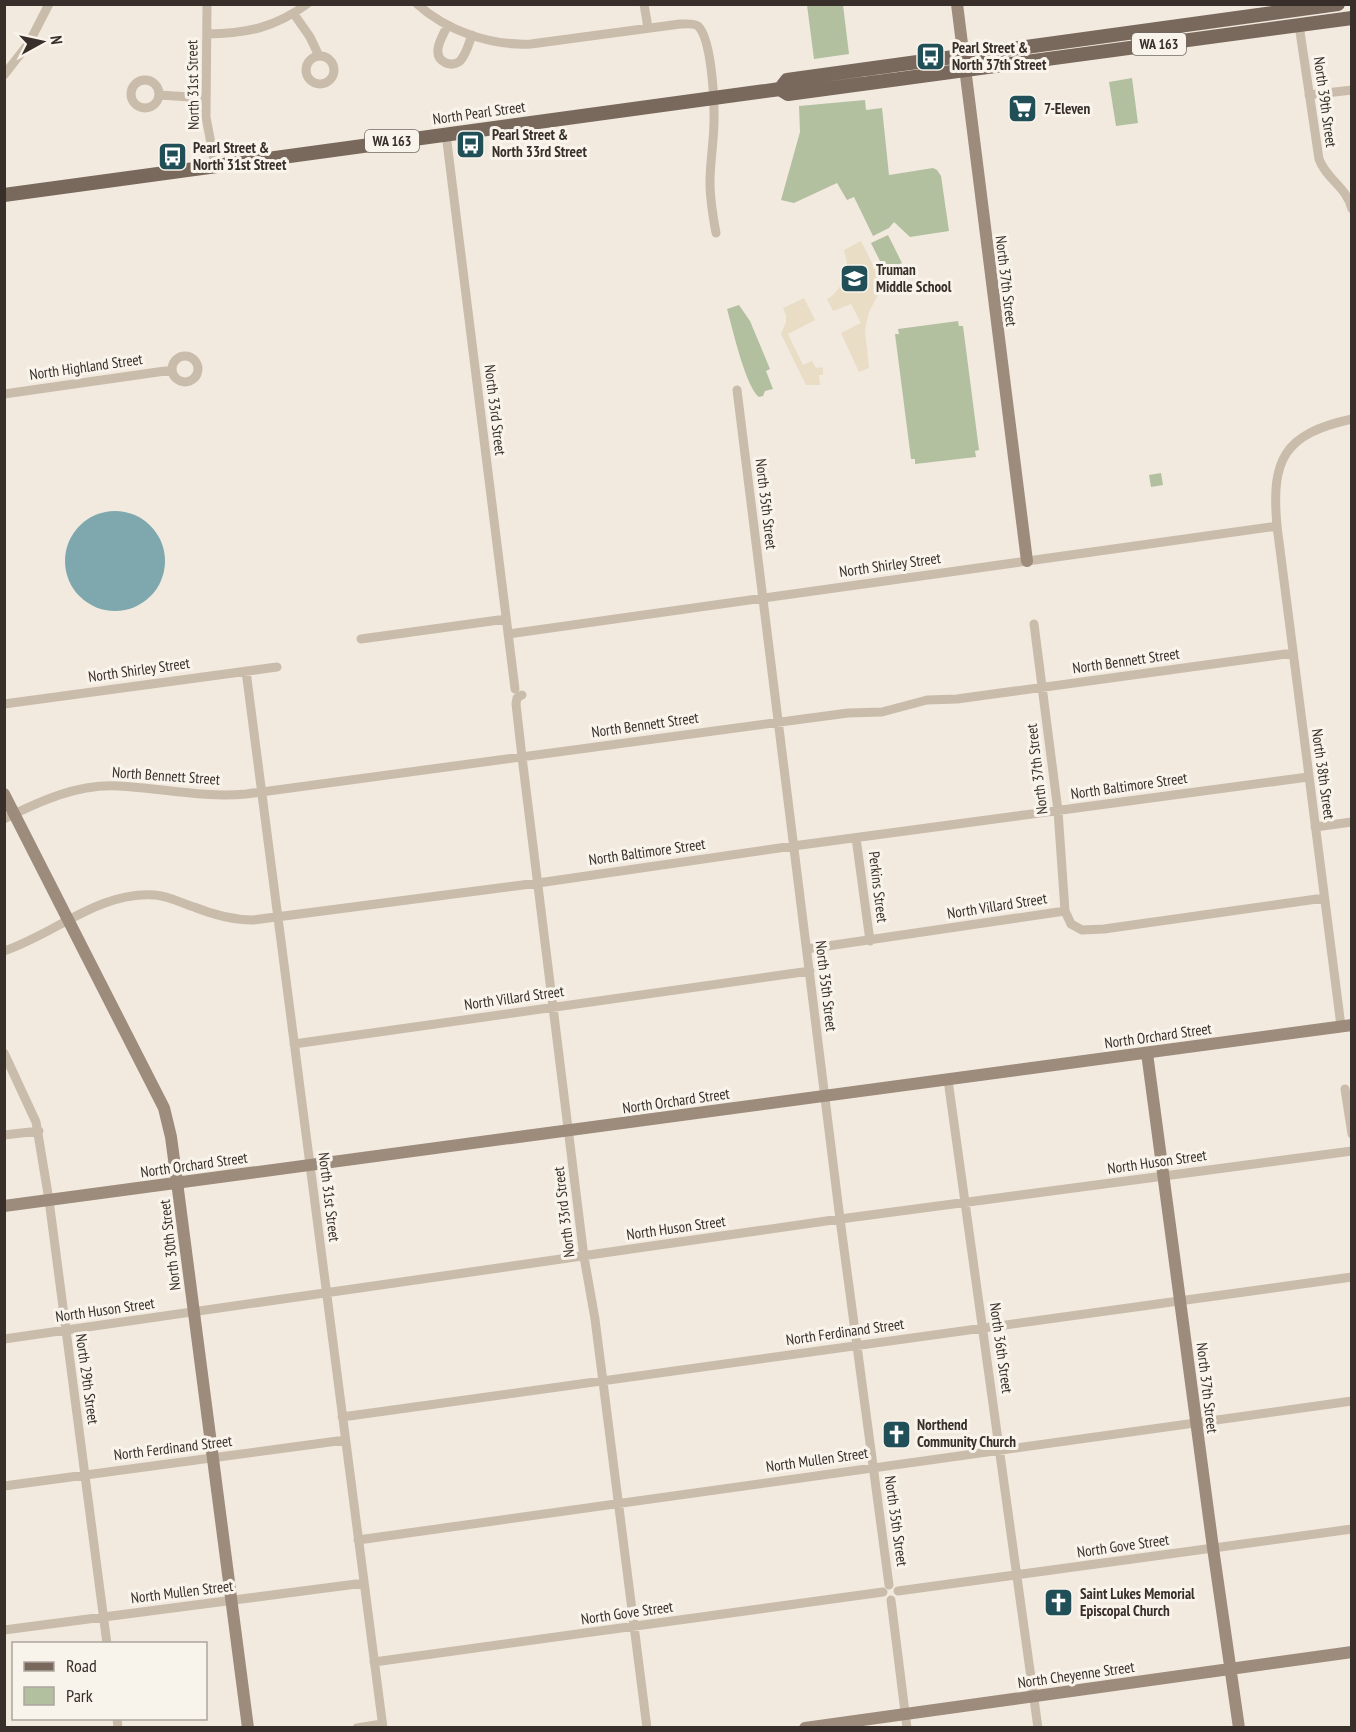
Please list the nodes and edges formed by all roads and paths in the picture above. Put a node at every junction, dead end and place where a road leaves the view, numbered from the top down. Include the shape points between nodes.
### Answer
1 (50, 4) edge
2 (207, 4) edge
3 (307, 4) edge
4 (417, 4) edge
5 (644, 4) edge
6 (957, 4) edge
7 (1338, 4) edge
8 (294, 14) junction
9 (1352, 18) edge
10 (448, 25) junction
11 (1299, 25) junction
12 (648, 28) junction
13 (208, 34) junction
14 (472, 35) junction
15 (319, 56) dead end
16 (965, 62) junction
17 (4, 75) edge
18 (1352, 90) edge
19 (159, 95) dead end
20 (1309, 95) junction
21 (206, 98) junction
22 (713, 99) junction
23 (446, 134) junction
24 (215, 165) junction
25 (4, 195) edge
26 (1352, 209) edge
27 (716, 233) dead end
28 (172, 370) dead end
29 (737, 390) dead end
30 (4, 394) edge
31 (1352, 419) edge
32 (1277, 526) junction
33 (1026, 561) junction
34 (763, 598) junction
35 (506, 619) junction
36 (1034, 624) dead end
37 (508, 634) junction
38 (361, 639) dead end
39 (1293, 653) junction
40 (277, 667) dead end
41 (246, 671) junction
42 (1042, 687) junction
43 (4, 704) edge
44 (779, 722) junction
45 (522, 757) junction
46 (1308, 777) junction
47 (261, 792) junction
48 (4, 794) edge
49 (1058, 811) junction
50 (9, 817) edge
51 (1352, 822) edge
52 (1316, 827) junction
53 (856, 838) junction
54 (793, 846) junction
55 (538, 883) junction
56 (1324, 898) junction
57 (1065, 911) junction
58 (278, 917) junction
59 (69, 921) junction
60 (870, 941) junction
61 (807, 949) junction
62 (4, 951) edge
63 (810, 971) junction
64 (553, 1007) junction
65 (1346, 1026) edge
66 (294, 1044) junction
67 (4, 1053) edge
68 (1147, 1053) junction
69 (948, 1080) junction
70 (1345, 1089) dead end
71 (825, 1095) junction
72 (570, 1130) junction
73 (39, 1131) junction
74 (1352, 1134) edge
75 (4, 1135) edge
76 (1352, 1151) edge
77 (310, 1165) junction
78 (1164, 1177) junction
79 (177, 1182) junction
80 (49, 1200) junction
81 (965, 1203) junction
82 (4, 1206) edge
83 (840, 1220) junction
84 (584, 1257) junction
85 (1352, 1277) edge
86 (326, 1294) junction
87 (1181, 1301) junction
88 (193, 1312) junction
89 (984, 1328) junction
90 (65, 1331) junction
91 (4, 1340) edge
92 (858, 1345) junction
93 (602, 1381) junction
94 (1352, 1401) edge
95 (342, 1417) junction
96 (1196, 1422) junction
97 (345, 1440) junction
98 (1001, 1451) junction
99 (212, 1458) junction
100 (873, 1467) junction
101 (84, 1474) junction
102 (4, 1486) edge
103 (618, 1503) junction
104 (1352, 1528) edge
105 (358, 1540) junction
106 (1213, 1548) junction
107 (1017, 1576) junction
108 (364, 1583) junction
109 (886, 1589) junction
110 (898, 1591) junction
111 (891, 1600) junction
112 (232, 1601) junction
113 (103, 1618) junction
114 (634, 1627) junction
115 (4, 1630) edge
116 (107, 1642) edge
117 (1352, 1652) edge
118 (374, 1662) junction
119 (1231, 1668) junction
120 (1034, 1696) junction
121 (905, 1713) junction
122 (382, 1726) edge
123 (248, 1728) edge
124 (357, 1728) edge
125 (647, 1728) edge
126 (805, 1728) edge
127 (907, 1728) edge
128 (1038, 1728) edge
129 (1239, 1728) edge

1 - 17 street via 29,43
2 - 13 street, North 31st Street
3 - 8 street
4 - 10 street
5 - 12 street
6 - 16 street, North 37th Street
7 - 16 main road, North Pearl Street / WA 163
8 - 13 street via 247,32
8 - 15 street
9 - 11 main road, North Pearl Street / WA 163
10 - 14 street
10 - 14 street via 438,49 446,63 454,64 461,59
11 - 16 main road, North Pearl Street / WA 163
11 - 20 street, North 39th Street
12 - 14 street via 520,45
12 - 22 street via 695,24 705,39
13 - 21 street, North 31st Street
16 - 22 main road, North Pearl Street / WA 163 via 789,94 780,88
16 - 33 street, North 37th Street
18 - 20 street
19 - 21 street
20 - 26 street, North 39th Street via 1321,165 1346,193
21 - 24 street, North 31st Street
22 - 23 main road, North Pearl Street / WA 163
22 - 27 street via 710,183
23 - 24 main road, North Pearl Street / WA 163
23 - 35 street, North 33rd Street
24 - 25 main road, North Pearl Street / WA 163
28 - 30 street, North Highland Street
29 - 34 street, North 35th Street
31 - 32 street, North 38th Street via 1307,434 1284,454 1276,478
32 - 33 street, North Shirley Street
32 - 39 street, North 38th Street
33 - 34 street, North Shirley Street
34 - 37 street, North Shirley Street
34 - 44 street, North 35th Street
35 - 37 street, North 33rd Street
35 - 38 street
36 - 42 street, North 37th Street
37 - 45 street, North 33rd Street via 519,692 516,704
39 - 42 street, North Bennett Street
39 - 46 street, North 38th Street
40 - 41 street, North Shirley Street
41 - 43 street, North Shirley Street
41 - 47 street, North 31st Street
42 - 44 street, North Bennett Street via 927,700 882,712
42 - 49 street, North 37th Street
44 - 45 street, North Bennett Street
44 - 54 street, North 35th Street
45 - 47 street, North Bennett Street
45 - 55 street, North 33rd Street
46 - 49 street, North Baltimore Street
46 - 52 street, North 38th Street
47 - 50 street, North Bennett Street via 222,795 100,787 55,796
47 - 58 street, North 31st Street
48 - 50 street, North 30th Street
49 - 53 street, North Baltimore Street
49 - 57 street, North 37th Street
50 - 59 street, North 30th Street
51 - 52 street
52 - 56 street, North 38th Street
53 - 54 street, North Baltimore Street
53 - 60 street, Perkins Street
54 - 55 street, North Baltimore Street
54 - 61 street, North 35th Street
55 - 58 street, North Baltimore Street
55 - 64 street, North 33rd Street
56 - 57 street, North Villard Street via 1090,930 1073,926
56 - 65 street, North 38th Street
57 - 60 street, North Villard Street
58 - 59 street, North Baltimore Street via 236,920 169,898 140,895 110,900
58 - 66 street, North 31st Street
59 - 62 street, North Baltimore Street
59 - 79 street, North 30th Street via 164,1108
60 - 61 street, North Villard Street
61 - 63 street, North 35th Street
63 - 64 street, North Villard Street
63 - 71 street, North 35th Street
64 - 66 street, North Villard Street
64 - 72 street, North 33rd Street
65 - 68 street, North Orchard Street
66 - 77 street, North 31st Street
67 - 73 street, North 29th Street
68 - 69 street, North Orchard Street
68 - 78 street, North 37th Street
69 - 71 street, North Orchard Street
69 - 81 street, North 36th Street
70 - 74 street
71 - 72 street, North Orchard Street
71 - 83 street, North 35th Street
72 - 77 street, North Orchard Street
72 - 84 street, North 33rd Street
73 - 75 street
73 - 80 street, North 29th Street
76 - 78 street, North Huson Street
77 - 79 street, North Orchard Street
77 - 86 street, North 31st Street
78 - 81 street, North Huson Street
78 - 87 street, North 37th Street
79 - 80 street, North Orchard Street
79 - 88 street, North 30th Street
80 - 82 street, North Orchard Street
80 - 90 street, North 29th Street
81 - 83 street, North Huson Street
81 - 89 street, North 36th Street
83 - 84 street, North Huson Street
83 - 92 street, North 35th Street
84 - 86 street, North Huson Street
84 - 93 street, North 33rd Street
85 - 87 street, North Ferdinand Street
86 - 88 street, North Huson Street
86 - 95 street, North 31st Street
87 - 89 street, North Ferdinand Street
87 - 96 street, North 37th Street
88 - 90 street, North Huson Street
88 - 99 street, North 30th Street
89 - 92 street, North Ferdinand Street
89 - 98 street, North 36th Street
90 - 91 street, North Huson Street
90 - 101 street, North 29th Street
92 - 93 street, North Ferdinand Street
92 - 100 street, North 35th Street
93 - 95 street, North Ferdinand Street
93 - 103 street, North 33rd Street
94 - 96 street, North Mullen Street
95 - 97 street, North 31st Street
96 - 98 street, North Mullen Street
96 - 106 street, North 37th Street
97 - 99 street, North Ferdinand Street
97 - 105 street, North 31st Street
98 - 100 street, North Mullen Street
98 - 107 street, North 36th Street
99 - 101 street, North Ferdinand Street
99 - 112 street, North 30th Street
100 - 103 street, North Mullen Street
100 - 109 street, North 35th Street
101 - 102 street, North Ferdinand Street
101 - 113 street, North 29th Street
103 - 105 street, North Mullen Street
103 - 114 street, North 33rd Street
104 - 106 street, North Gove Street
105 - 108 street, North 31st Street
106 - 107 street, North Gove Street
106 - 119 street, North 37th Street
107 - 110 street, North Gove Street
107 - 120 street, North 36th Street
108 - 112 street, North Mullen Street
108 - 118 street, North 31st Street
109 - 110 street via 896,1587
109 - 111 street via 885,1598
109 - 114 street, North Gove Street
110 - 111 street
111 - 121 street
112 - 113 street, North Mullen Street
112 - 123 street, North 30th Street
113 - 115 street, North Mullen Street
113 - 116 street, North 29th Street
114 - 118 street, North Gove Street
114 - 125 street, North 33rd Street
117 - 119 street, North Cheyenne Street
118 - 122 street, North 31st Street
119 - 120 street, North Cheyenne Street
119 - 129 street, North 37th Street
120 - 121 street, North Cheyenne Street
120 - 128 street, North 36th Street
121 - 126 street, North Cheyenne Street
121 - 127 street
122 - 124 street

